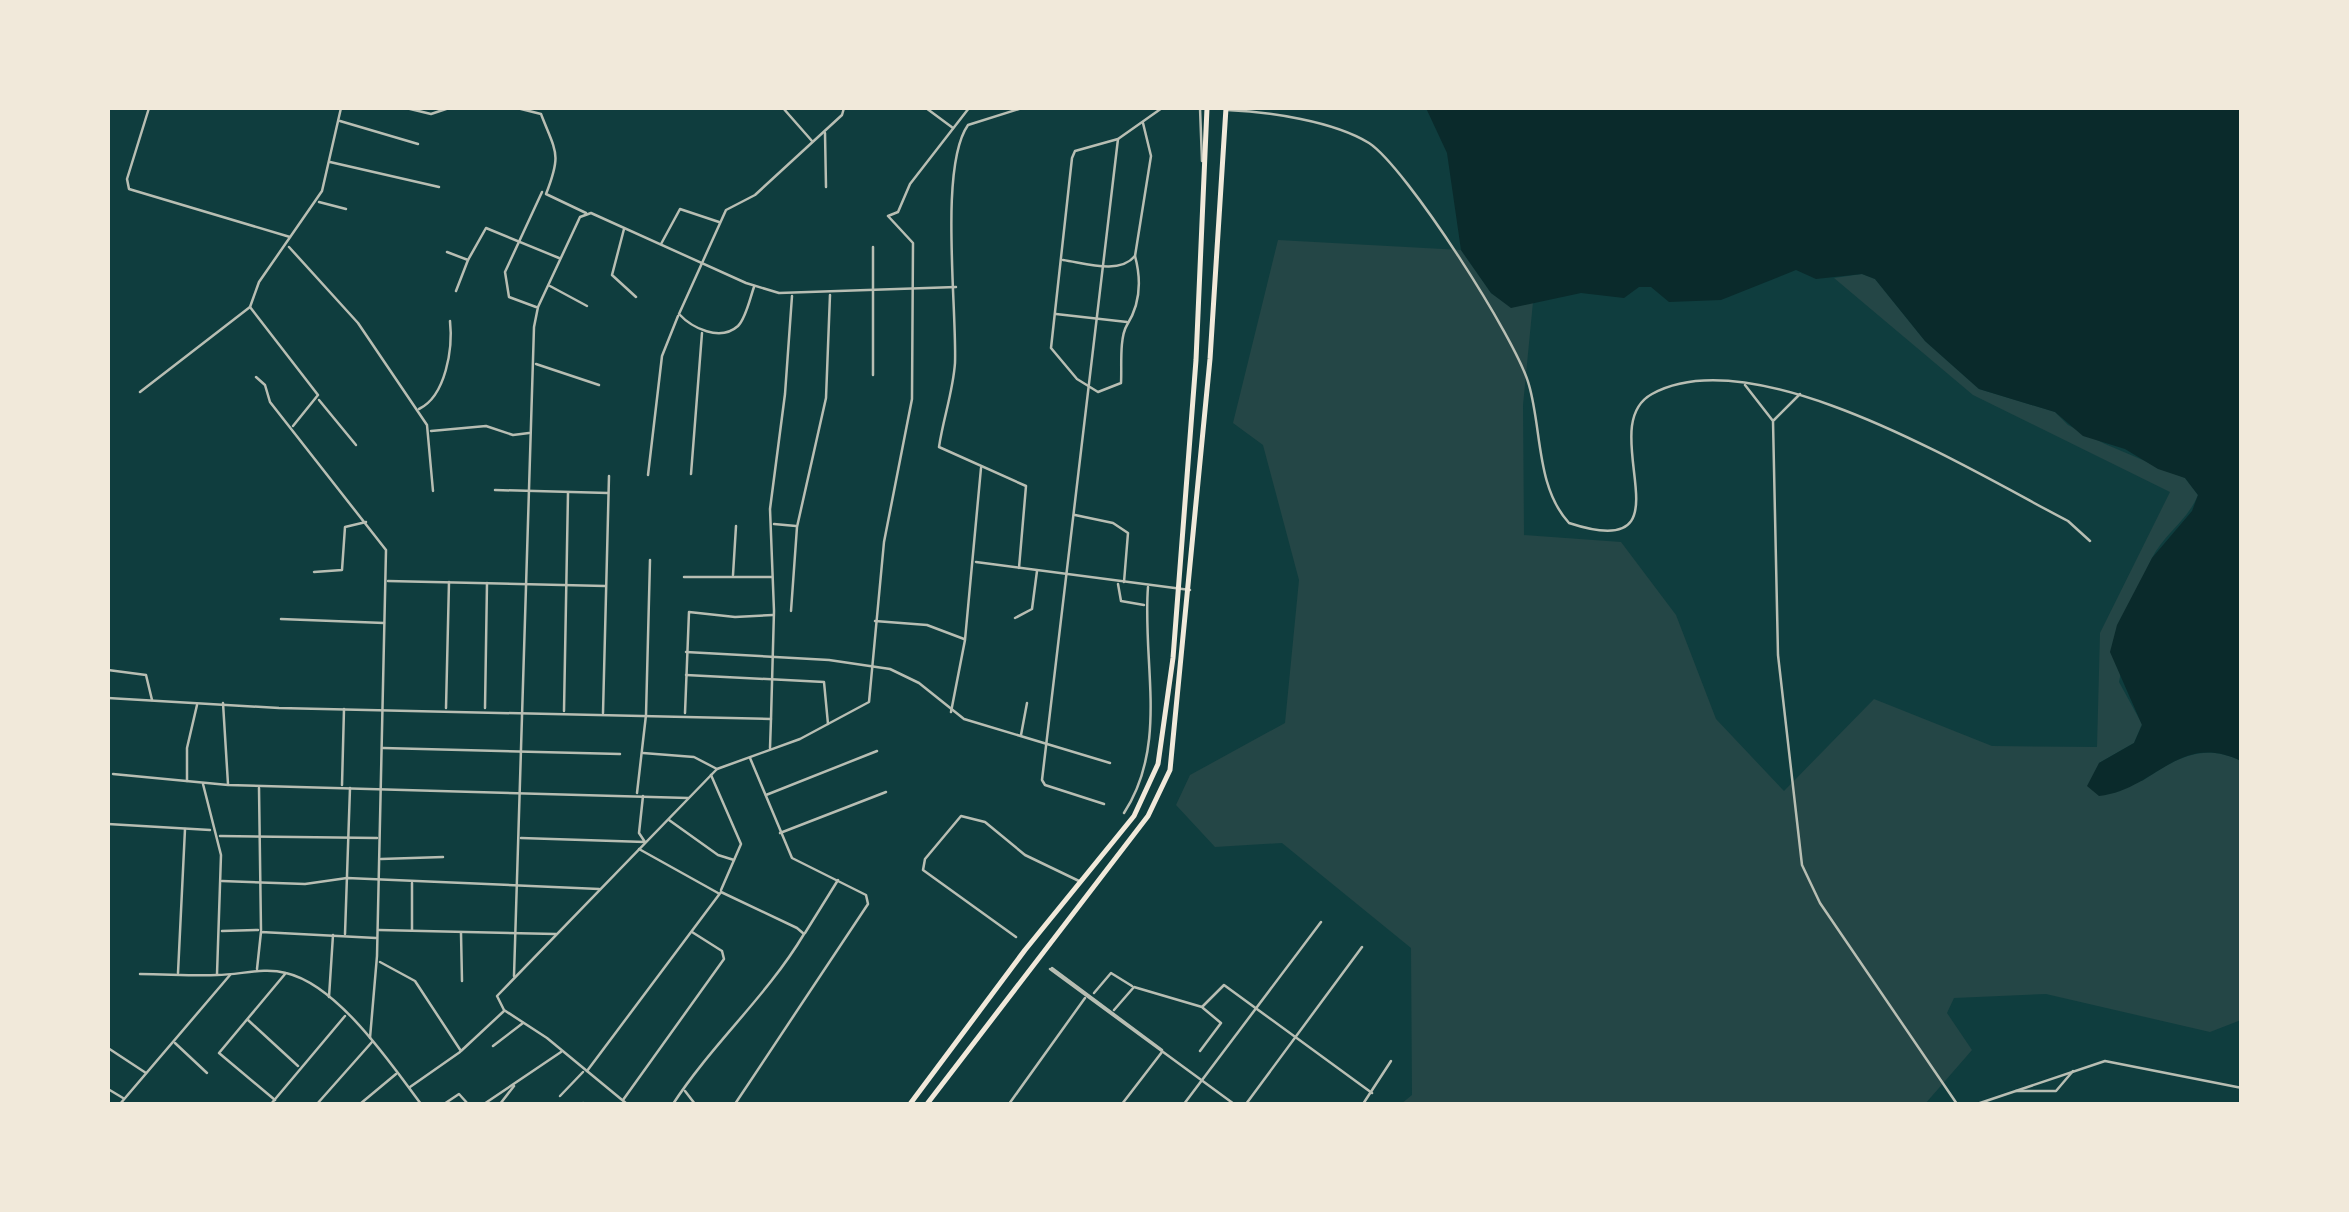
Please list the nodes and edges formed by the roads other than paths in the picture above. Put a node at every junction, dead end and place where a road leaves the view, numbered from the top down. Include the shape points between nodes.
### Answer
1 (149, 108) edge
2 (341, 108) edge
3 (406, 108) edge
4 (449, 108) edge
5 (517, 108) edge
6 (783, 108) edge
7 (844, 108) edge
8 (926, 108) edge
9 (969, 108) edge
10 (1022, 108) edge
11 (1162, 108) edge
12 (1204, 108) edge
13 (1226, 109) edge
14 (1235, 109) edge
15 (339, 120) junction
16 (1143, 121) junction
17 (953, 128) junction
18 (825, 132) junction
19 (1118, 139) junction
20 (813, 143) junction
21 (418, 144) dead end
22 (330, 162) junction
23 (439, 187) dead end
24 (826, 188) dead end
25 (545, 191) junction
26 (316, 201) junction
27 (346, 209) dead end
28 (586, 213) junction
29 (719, 222) junction
30 (624, 228) junction
31 (292, 238) junction
32 (519, 240) junction
33 (286, 245) junction
34 (660, 246) junction
35 (872, 247) dead end
36 (447, 252) dead end
37 (1136, 256) junction
38 (560, 259) junction
39 (468, 260) junction
40 (1062, 260) junction
41 (703, 264) junction
42 (1103, 264) junction
43 (548, 285) junction
44 (754, 286) junction
45 (956, 287) junction
46 (911, 290) junction
47 (456, 291) dead end
48 (872, 291) junction
49 (792, 294) junction
50 (830, 294) junction
51 (636, 297) dead end
52 (250, 306) junction
53 (587, 306) dead end
54 (538, 307) junction
55 (679, 314) junction
56 (1055, 314) junction
57 (1096, 320) junction
58 (450, 321) dead end
59 (1129, 322) junction
60 (702, 331) junction
61 (535, 363) junction
62 (872, 376) dead end
63 (256, 377) dead end
64 (600, 384) dead end
65 (1744, 384) junction
66 (1088, 388) junction
67 (140, 392) dead end
68 (1802, 393) junction
69 (317, 398) junction
70 (418, 410) junction
71 (1773, 421) junction
72 (293, 428) junction
73 (429, 432) junction
74 (532, 432) junction
75 (356, 445) dead end
76 (981, 467) junction
77 (690, 474) dead end
78 (609, 476) dead end
79 (648, 476) dead end
80 (496, 490) dead end
81 (433, 491) dead end
82 (532, 492) junction
83 (610, 492) junction
84 (568, 493) junction
85 (1074, 514) junction
86 (368, 522) junction
87 (772, 523) junction
88 (736, 526) dead end
89 (797, 526) junction
90 (2090, 540) dead end
91 (650, 560) dead end
92 (974, 562) junction
93 (1019, 568) junction
94 (1038, 571) junction
95 (314, 572) dead end
96 (1068, 576) junction
97 (684, 577) dead end
98 (733, 577) junction
99 (773, 577) junction
100 (387, 581) junction
101 (449, 582) junction
102 (1118, 582) junction
103 (487, 583) junction
104 (1124, 583) junction
105 (528, 584) junction
106 (568, 586) junction
107 (606, 586) junction
108 (1148, 587) junction
109 (1178, 589) junction
110 (1190, 590) junction
111 (1147, 606) junction
112 (792, 610) dead end
113 (774, 615) junction
114 (1015, 618) dead end
115 (282, 619) dead end
116 (876, 621) junction
117 (385, 623) junction
118 (965, 640) junction
119 (686, 652) junction
120 (773, 656) junction
121 (873, 665) junction
122 (108, 670) edge
123 (686, 675) junction
124 (772, 682) junction
125 (108, 698) edge
126 (152, 702) junction
127 (198, 703) junction
128 (223, 703) junction
129 (1026, 704) dead end
130 (344, 707) junction
131 (382, 707) junction
132 (446, 710) junction
133 (486, 710) junction
134 (523, 712) junction
135 (951, 712) junction
136 (564, 713) junction
137 (603, 714) junction
138 (646, 715) junction
139 (685, 715) junction
140 (771, 719) junction
141 (828, 725) junction
142 (1020, 736) junction
143 (1048, 743) junction
144 (381, 748) junction
145 (770, 749) junction
146 (877, 751) dead end
147 (520, 752) junction
148 (642, 753) junction
149 (620, 754) dead end
150 (749, 756) junction
151 (1110, 763) dead end
152 (716, 769) junction
153 (113, 774) dead end
154 (711, 775) junction
155 (186, 782) junction
156 (203, 784) junction
157 (228, 785) junction
158 (259, 786) junction
159 (342, 786) junction
160 (350, 786) junction
161 (380, 787) junction
162 (518, 791) junction
163 (886, 792) dead end
164 (640, 794) junction
165 (764, 796) junction
166 (689, 798) junction
167 (1104, 804) dead end
168 (1124, 812) dead end
169 (668, 819) junction
170 (108, 824) edge
171 (185, 829) junction
172 (211, 830) junction
173 (779, 833) junction
174 (219, 836) junction
175 (260, 836) junction
176 (349, 837) junction
177 (380, 838) junction
178 (518, 838) junction
179 (645, 842) junction
180 (639, 848) junction
181 (443, 857) dead end
182 (379, 859) junction
183 (737, 861) junction
184 (347, 878) junction
185 (379, 878) junction
186 (839, 879) junction
187 (222, 881) junction
188 (412, 882) junction
189 (1080, 882) junction
190 (262, 883) junction
191 (516, 886) junction
192 (600, 889) junction
193 (720, 893) junction
194 (1321, 922) dead end
195 (377, 930) junction
196 (220, 931) junction
197 (261, 931) junction
198 (412, 931) junction
199 (691, 931) junction
200 (460, 932) junction
201 (333, 933) junction
202 (515, 933) junction
203 (345, 934) junction
204 (556, 934) junction
205 (804, 934) junction
206 (1016, 937) dead end
207 (377, 938) junction
208 (1362, 947) dead end
209 (377, 960) junction
210 (257, 970) junction
211 (286, 972) junction
212 (140, 974) dead end
213 (178, 974) junction
214 (232, 974) junction
215 (217, 975) junction
216 (514, 978) junction
217 (462, 981) dead end
218 (1134, 987) junction
219 (1089, 995) junction
220 (328, 998) junction
221 (1255, 1006) junction
222 (1202, 1007) junction
223 (504, 1010) junction
224 (1114, 1010) junction
225 (346, 1015) junction
226 (247, 1020) junction
227 (522, 1023) junction
228 (1296, 1036) junction
229 (372, 1039) junction
230 (174, 1042) junction
231 (494, 1046) dead end
232 (108, 1048) edge
233 (462, 1051) junction
234 (562, 1051) junction
235 (1163, 1051) junction
236 (1200, 1051) dead end
237 (1391, 1061) dead end
238 (300, 1068) junction
239 (2074, 1070) junction
240 (585, 1071) junction
241 (148, 1073) junction
242 (206, 1073) dead end
243 (397, 1074) junction
244 (1202, 1079) junction
245 (514, 1084) junction
246 (2241, 1087) edge
247 (408, 1088) junction
248 (108, 1089) edge
249 (684, 1090) junction
250 (2011, 1091) junction
251 (1372, 1093) junction
252 (560, 1096) dead end
253 (125, 1099) junction
254 (275, 1100) junction
255 (1957, 1103) edge
256 (120, 1104) edge
257 (271, 1104) edge
258 (317, 1104) edge
259 (360, 1104) edge
260 (421, 1104) edge
261 (444, 1104) edge
262 (468, 1104) edge
263 (484, 1104) edge
264 (500, 1104) edge
265 (625, 1104) edge
266 (673, 1104) edge
267 (695, 1104) edge
268 (735, 1104) edge
269 (910, 1104) edge
270 (928, 1104) edge
271 (1009, 1104) edge
272 (1122, 1104) edge
273 (1184, 1104) edge
274 (1234, 1104) edge
275 (1246, 1104) edge
276 (1363, 1104) edge
277 (1966, 1104) edge
278 (1978, 1104) edge

1 - 31 street via 128,189
2 - 15 street
3 - 4 street via 431,114
5 - 25 street via 541,114 556,143 555,171
6 - 20 street
7 - 18 street
8 - 17 street
9 - 17 street
10 - 45 street via 964,129 951,208
11 - 16 street
12 - 109 main road
13 - 14 street
13 - 110 main road
14 - 65 street via 1359,138 1394,165 1515,348 1538,418 1551,498 1569,523 1602,530 1634,520 1630,432 1635,410 1649,395 1677,383
15 - 21 street
15 - 22 street
16 - 19 street
16 - 37 street via 1151,156
17 - 46 street via 910,184 898,212 889,214 913,240
18 - 20 street
18 - 24 street
19 - 40 street via 1072,158
19 - 42 street
20 - 29 street
22 - 23 street
22 - 26 street
25 - 28 street
25 - 32 street via 537,195
26 - 27 street
26 - 31 street
28 - 30 street
28 - 38 street
29 - 34 street via 680,210
29 - 41 street
30 - 34 street
30 - 51 street via 612,275
31 - 33 street
32 - 38 street
32 - 39 street via 483,229
32 - 54 street via 505,272 507,294
33 - 52 street
33 - 70 street via 358,324
34 - 41 street
35 - 48 street
36 - 39 street
37 - 42 street via 1129,263
37 - 59 street via 1140,284
38 - 43 street
39 - 47 street
40 - 42 street
40 - 56 street
41 - 44 street
41 - 55 street
42 - 57 street
43 - 53 street
43 - 54 street
44 - 49 street
44 - 60 street via 738,326
45 - 46 street
45 - 76 street via 954,374 939,447
46 - 48 street
46 - 116 street via 912,399
48 - 50 street
48 - 62 street
49 - 50 street
49 - 87 street
50 - 89 street via 826,398
52 - 67 street
52 - 69 street
54 - 61 street
55 - 60 street
55 - 79 street via 662,356
56 - 57 street
56 - 66 street via 1053,352
57 - 59 street
57 - 66 street
58 - 70 street via 449,361 432,399
59 - 66 street via 1118,386
60 - 77 street
61 - 64 street
61 - 74 street
63 - 72 street
65 - 68 street
65 - 71 street
66 - 85 street
68 - 71 street
68 - 90 street via 2068,521
69 - 72 street
69 - 75 street
70 - 73 street
71 - 255 street via 1778,655 1802,865 1820,903
72 - 86 street
73 - 74 street via 486,426 512,435
73 - 81 street
74 - 82 street
76 - 92 street
76 - 93 street via 1026,486
78 - 83 street
80 - 82 street
82 - 84 street
82 - 105 street
83 - 84 street
83 - 107 street
84 - 106 street
85 - 96 street
85 - 104 street via 1113,522 1128,533
86 - 95 street via 345,527 342,570
86 - 100 street via 385,546
87 - 89 street
87 - 99 street
88 - 98 street
89 - 112 street
91 - 138 street
92 - 93 street
92 - 118 street
93 - 94 street
94 - 96 street
94 - 114 street via 1032,609
96 - 102 street
96 - 143 street
97 - 98 street
98 - 99 street
99 - 113 street
100 - 101 street
100 - 117 street
101 - 103 street
101 - 132 street
102 - 104 street
102 - 111 street via 1121,602
103 - 105 street
103 - 133 street
104 - 108 street
105 - 106 street
105 - 134 street
106 - 107 street
106 - 136 street
107 - 137 street
108 - 109 street
108 - 111 street
109 - 110 street
109 - 189 main road via 1155,774 1134,816
110 - 270 main road via 1174,752 1163,790
111 - 168 street via 1149,748
113 - 119 street via 691,610
113 - 120 street
115 - 117 street
116 - 118 street via 927,625
116 - 121 street
117 - 131 street
118 - 135 street
119 - 120 street
119 - 123 street
120 - 121 street
120 - 124 street
121 - 135 street via 906,675
121 - 141 street via 869,702
122 - 126 street via 146,675
123 - 124 street
123 - 139 street
124 - 140 street
124 - 141 street via 826,684
125 - 126 street
126 - 127 street
127 - 128 street
127 - 155 street
128 - 130 street
128 - 157 street
129 - 142 street
130 - 131 street
130 - 159 street
131 - 132 street
131 - 144 street
132 - 133 street
133 - 134 street
134 - 136 street
134 - 147 street
135 - 142 street
136 - 137 street
137 - 138 street
138 - 139 street
138 - 148 street
139 - 140 street
140 - 145 street
141 - 145 street
142 - 143 street
143 - 151 street
143 - 167 street via 1043,783
144 - 147 street
144 - 161 street
145 - 150 street
146 - 165 street
147 - 149 street
147 - 162 street
148 - 152 street via 694,757
148 - 164 street
150 - 152 street
150 - 165 street
152 - 154 street
153 - 155 street
154 - 166 street
154 - 183 street via 741,844
155 - 156 street
156 - 157 street
156 - 172 street
157 - 158 street
158 - 159 street
158 - 175 street
159 - 160 street
160 - 161 street
160 - 176 street
161 - 162 street
161 - 177 street
162 - 164 street
162 - 178 street
163 - 173 street
164 - 166 street
164 - 179 street via 639,833
165 - 173 street
166 - 169 street
169 - 179 street
169 - 183 street
170 - 171 street
171 - 172 street
171 - 213 street
172 - 174 street
173 - 186 street via 792,858
174 - 175 street
174 - 187 street
175 - 176 street
175 - 190 street
176 - 177 street
176 - 184 street
177 - 182 street
178 - 179 street
178 - 191 street
179 - 180 street
180 - 192 street
180 - 193 street
181 - 182 street
182 - 185 street
183 - 193 street
184 - 185 street
184 - 190 street
184 - 203 street
185 - 188 street
185 - 195 street
186 - 205 street
186 - 268 street via 866,895 868,904
187 - 190 street
187 - 196 street
188 - 191 street
188 - 198 street
189 - 206 street via 1025,854 978,818 961,816 923,870
189 - 269 main road
190 - 197 street
191 - 192 street
191 - 202 street
192 - 204 street
193 - 199 street
193 - 205 street
194 - 221 street
195 - 198 street
195 - 207 street
196 - 197 street
196 - 215 street
197 - 201 street
197 - 210 street
198 - 200 street
199 - 240 street
199 - 265 street via 724,959
200 - 202 street
200 - 217 street
201 - 203 street
201 - 220 street
202 - 204 street
202 - 216 street
203 - 207 street
204 - 216 street
205 - 249 street via 774,982
207 - 209 street
208 - 228 street
209 - 229 street
209 - 233 street via 415,981
210 - 211 street
210 - 214 street
211 - 220 street
211 - 226 street
212 - 213 street
213 - 215 street
214 - 215 street
214 - 230 street
216 - 223 street via 497,996
218 - 219 street via 1111,973
218 - 222 street
218 - 224 street
219 - 219 street via 1050,969
219 - 224 street
219 - 235 street
219 - 271 street
220 - 225 street
221 - 222 street via 1224,985
221 - 228 street
221 - 244 street
222 - 236 street via 1221,1023
223 - 227 street
223 - 233 street
224 - 235 street
225 - 229 street
225 - 238 street
226 - 238 street
226 - 254 street via 219,1053
227 - 231 street
227 - 234 street
228 - 251 street
228 - 275 street
229 - 243 street
229 - 258 street
230 - 241 street
230 - 242 street
232 - 241 street
233 - 247 street
234 - 240 street
234 - 245 street
235 - 244 street
235 - 272 street
237 - 251 street
238 - 254 street
239 - 246 street via 2129,1062
239 - 250 street
239 - 250 street via 2056,1091
240 - 252 street
240 - 265 street
241 - 253 street
243 - 247 street
243 - 259 street
244 - 273 street
244 - 274 street
245 - 263 street
245 - 264 street
247 - 260 street
248 - 253 street
249 - 266 street
249 - 267 street
250 - 278 street
251 - 276 street
253 - 256 street
254 - 257 street
255 - 277 street
261 - 262 street via 459,1094

